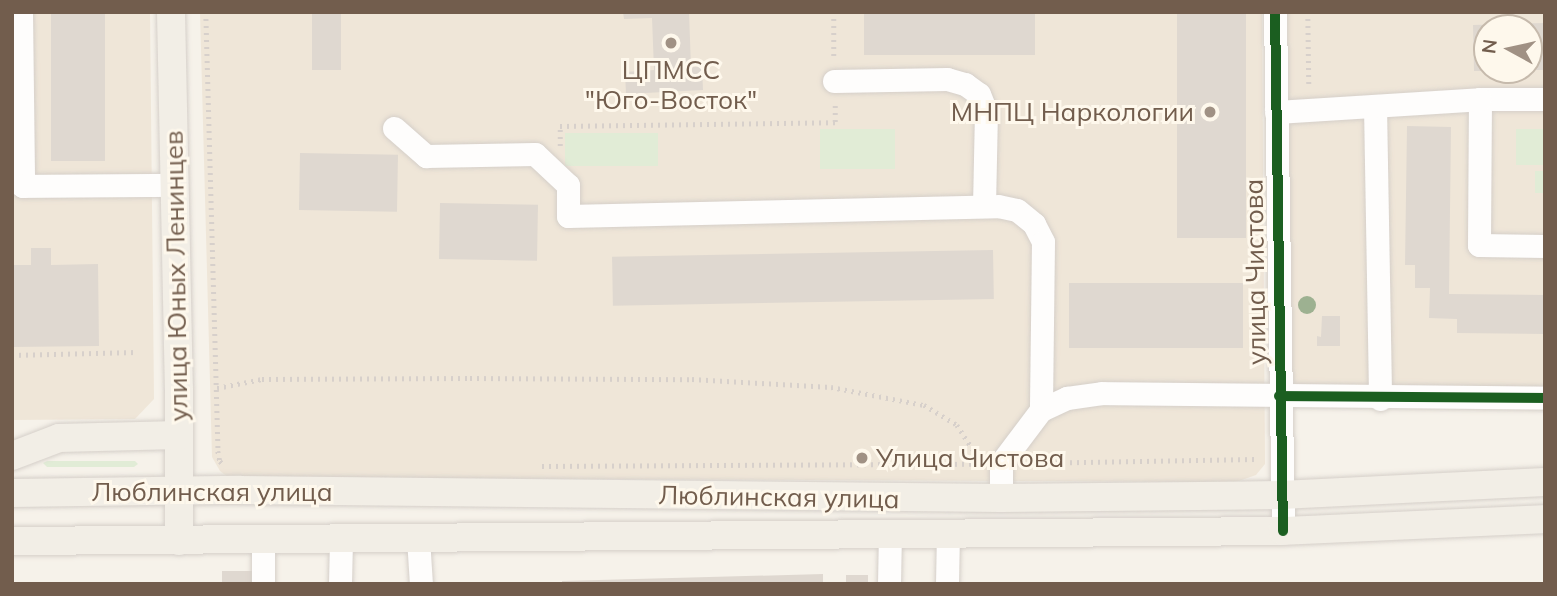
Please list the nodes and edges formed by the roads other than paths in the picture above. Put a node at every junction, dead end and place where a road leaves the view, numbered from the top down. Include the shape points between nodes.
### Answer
1 (21, 12) edge
2 (171, 12) edge
3 (1275, 12) edge
4 (834, 81) road end
5 (1480, 99) junction
6 (1545, 99) edge
7 (1375, 106) junction
8 (1276, 112) junction
9 (394, 128) dead end
10 (17, 183) edge
11 (175, 185) junction
12 (985, 206) junction
13 (1545, 246) edge
14 (1279, 396) junction
15 (1380, 398) junction
16 (1545, 398) edge
17 (1041, 410) junction
18 (179, 435) junction
19 (12, 456) edge
20 (1545, 482) edge
21 (179, 492) junction
22 (12, 493) edge
23 (1281, 495) junction
24 (1001, 498) junction
25 (1545, 519) edge
26 (1283, 531) junction
27 (890, 534) junction
28 (948, 534) junction
29 (418, 538) junction
30 (341, 539) junction
31 (263, 540) junction
32 (12, 541) edge
33 (179, 541) junction
34 (263, 584) edge
35 (340, 584) edge
36 (421, 584) edge
37 (890, 584) edge
38 (947, 584) edge

1 - 10 street
2 - 11 main road, улица Юных Ленинцев
3 - 8 street, улица Чистова
4 - 12 street via 947,79 979,94 986,111
5 - 6 street
5 - 7 street
5 - 13 street via 1479,245
7 - 8 street
7 - 15 street
8 - 14 street, улица Чистова
9 - 12 street via 426,156 535,154 569,185 568,216
10 - 11 street
11 - 18 main road, улица Юных Ленинцев
12 - 17 street via 1017,209 1034,224 1042,242
14 - 15 street
14 - 17 street via 1102,393 1067,398
14 - 23 street, улица Чистова
15 - 16 street
17 - 24 street via 992,463
18 - 19 main road via 59,438
18 - 21 main road, улица Юных Ленинцев
20 - 23 main road, Люблинская улица
21 - 22 main road, Люблинская улица
21 - 24 main road, Люблинская улица
21 - 33 main road, улица Юных Ленинцев
23 - 24 main road, Люблинская улица
23 - 26 street, улица Чистова
25 - 26 main road, Люблинская улица
26 - 28 main road, Люблинская улица
27 - 28 main road, Люблинская улица
27 - 29 main road, Люблинская улица
27 - 37 street
28 - 38 street
29 - 30 main road, Люблинская улица
29 - 36 street
30 - 31 main road, Люблинская улица
30 - 35 street
31 - 33 main road, Люблинская улица
31 - 34 street
32 - 33 main road, Люблинская улица

